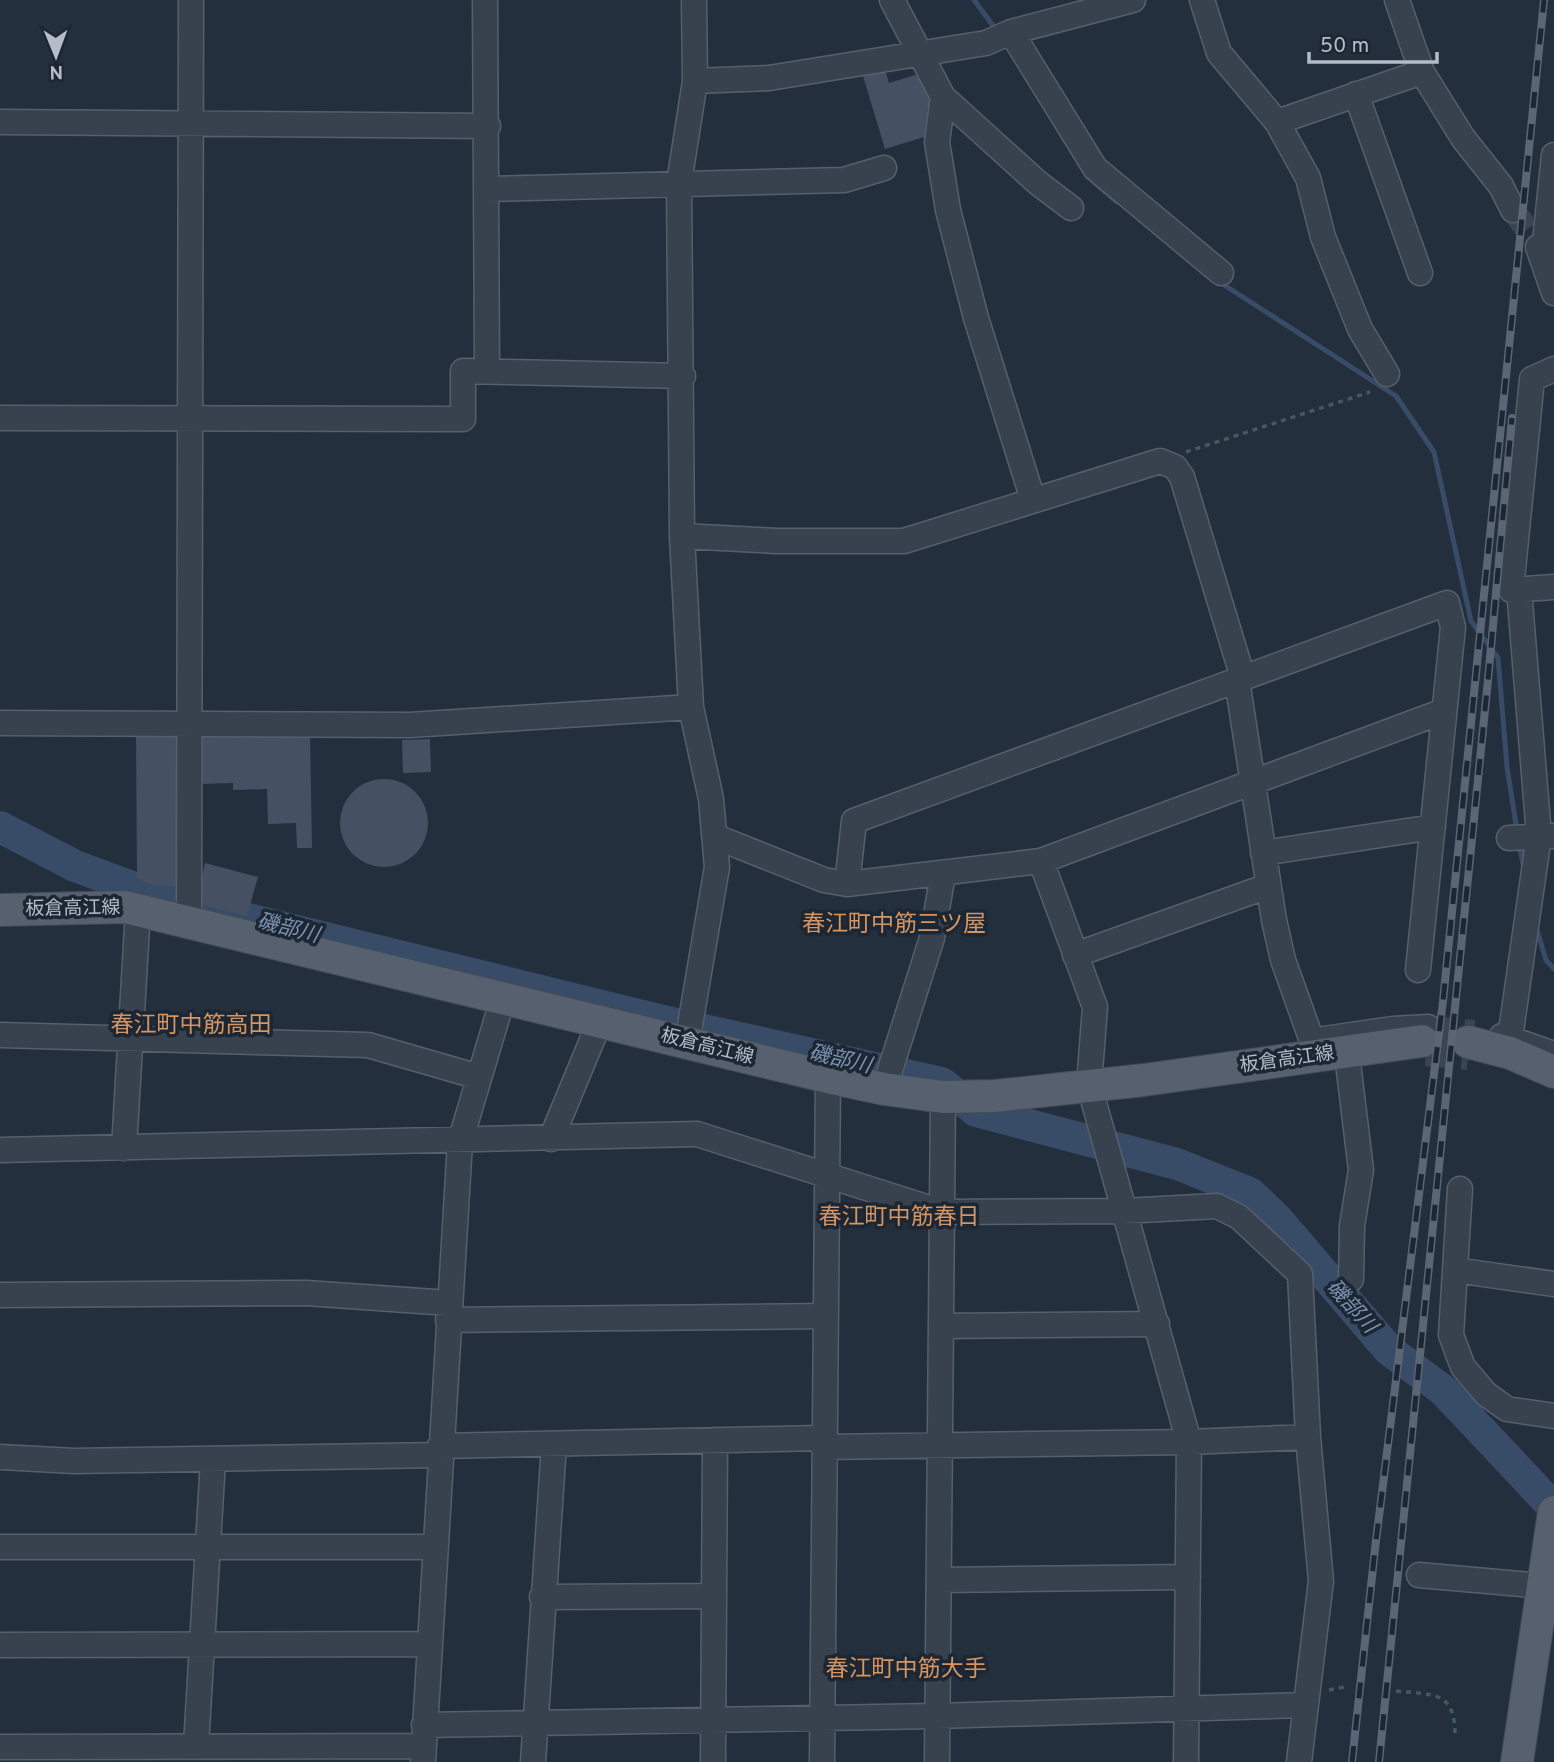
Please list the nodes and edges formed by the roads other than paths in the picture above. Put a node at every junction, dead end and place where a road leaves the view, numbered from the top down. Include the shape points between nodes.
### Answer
1 (191, 0) edge
2 (485, 0) edge
3 (694, 0) edge
4 (892, 0) edge
5 (1133, 0) edge
6 (1202, 0) edge
7 (1396, 0) edge
8 (1011, 32) junction
9 (922, 53) junction
10 (1422, 72) junction
11 (695, 81) junction
12 (1356, 94) junction
13 (943, 97) junction
14 (191, 121) junction
15 (0, 122) edge
16 (1277, 122) junction
17 (488, 126) junction
18 (1553, 167) edge
19 (884, 168) dead end
20 (679, 183) junction
21 (488, 188) junction
22 (1071, 208) dead end
23 (1513, 210) tunnel mouth
24 (1221, 273) dead end
25 (1420, 274) dead end
26 (1554, 293) edge
27 (1554, 369) edge
28 (487, 371) junction
29 (683, 376) junction
30 (1379, 383) road end
31 (0, 418) edge
32 (190, 420) junction
33 (1033, 500) junction
34 (682, 536) junction
35 (1554, 587) edge
36 (1519, 589) junction
37 (1240, 679) junction
38 (691, 707) junction
39 (1444, 711) junction
40 (0, 723) edge
41 (191, 723) junction
42 (1251, 783) junction
43 (1433, 827) junction
44 (1547, 836) edge
45 (716, 837) junction
46 (1509, 838) dead end
47 (1263, 853) junction
48 (1041, 861) junction
49 (943, 874) junction
50 (847, 884) junction
51 (1268, 886) junction
52 (0, 910) edge
53 (138, 910) junction
54 (189, 922) junction
55 (1076, 956) junction
56 (1418, 970) dead end
57 (503, 998) junction
58 (600, 1021) junction
59 (0, 1035) edge
60 (1510, 1038) junction
61 (129, 1039) junction
62 (1311, 1041) junction
63 (1425, 1041) junction
64 (687, 1043) junction
65 (1470, 1044) junction
66 (1554, 1054) edge
67 (1348, 1063) junction
68 (1232, 1068) junction
69 (1554, 1072) edge
70 (479, 1077) junction
71 (828, 1077) junction
72 (1088, 1085) junction
73 (1554, 1086) edge
74 (884, 1090) junction
75 (943, 1097) junction
76 (551, 1139) junction
77 (460, 1142) junction
78 (124, 1148) junction
79 (0, 1150) edge
80 (827, 1175) junction
81 (1460, 1189) dead end
82 (1123, 1211) junction
83 (942, 1212) junction
84 (1455, 1270) junction
85 (1351, 1279) dead end
86 (1554, 1284) edge
87 (0, 1295) edge
88 (449, 1311) junction
89 (825, 1316) junction
90 (1157, 1324) junction
91 (942, 1326) junction
92 (1554, 1416) edge
93 (1308, 1437) junction
94 (715, 1440) junction
95 (1189, 1442) junction
96 (823, 1443) junction
97 (554, 1444) junction
98 (941, 1447) junction
99 (440, 1450) junction
100 (0, 1457) edge
101 (213, 1460) junction
102 (1552, 1532) edge
103 (208, 1546) junction
104 (0, 1547) edge
105 (434, 1547) junction
106 (1419, 1575) dead end
107 (1188, 1577) junction
108 (939, 1580) junction
109 (1542, 1586) junction
110 (714, 1595) junction
111 (542, 1597) junction
112 (202, 1644) junction
113 (428, 1644) junction
114 (0, 1645) edge
115 (1304, 1705) junction
116 (1188, 1708) junction
117 (937, 1716) junction
118 (822, 1717) junction
119 (713, 1718) junction
120 (533, 1722) junction
121 (423, 1744) edge
122 (196, 1746) junction
123 (5, 1752) edge
124 (268, 1754) edge
125 (346, 1754) edge
126 (533, 1762) edge
127 (713, 1762) edge
128 (821, 1762) edge
129 (937, 1762) edge
130 (1186, 1762) edge
131 (1299, 1762) edge
132 (1517, 1762) edge

1 - 14 street
2 - 17 street
3 - 11 street
4 - 9 street
5 - 8 street
6 - 16 street via 1219,53
7 - 10 street
8 - 9 street via 986,43
8 - 24 street via 1095,168
9 - 11 street via 769,78
9 - 13 street
10 - 12 street
10 - 23 street
11 - 20 street
12 - 16 street
12 - 25 street
13 - 22 street
13 - 33 street via 937,142 948,210 976,318
14 - 15 street
14 - 17 street
14 - 32 street
16 - 30 street via 1308,178 1323,237
17 - 21 street
18 - 26 street via 1540,253
19 - 20 street via 844,180
20 - 21 street
20 - 29 street
21 - 28 street
27 - 36 street via 1532,379 1511,590
28 - 29 street
28 - 32 street via 463,371 463,419
29 - 34 street
31 - 32 street
32 - 41 street
33 - 34 street via 904,541
33 - 37 street via 1160,461 1175,467 1182,477
34 - 38 street
35 - 36 street
36 - 44 street
37 - 39 street via 1447,603 1453,627
37 - 42 street
37 - 50 street via 855,821
38 - 41 street via 410,725
38 - 45 street
39 - 42 street
39 - 43 street
40 - 41 street
41 - 54 street
42 - 47 street
42 - 48 street
43 - 47 street
43 - 56 street
44 - 46 street
44 - 60 street
45 - 50 street via 824,880
45 - 64 street via 713,899
47 - 51 street
48 - 49 street
48 - 55 street
49 - 50 street
49 - 74 street via 932,938
51 - 55 street
51 - 62 street via 1283,960
52 - 53 main road, 板倉高江線
53 - 54 main road, 板倉高江線
53 - 61 street
54 - 57 main road, 板倉高江線
55 - 72 street via 1094,1007
57 - 58 main road, 板倉高江線
57 - 70 street
58 - 64 main road, 板倉高江線
58 - 76 street
59 - 61 street
60 - 65 street
60 - 66 street
61 - 70 street via 368,1045
61 - 78 street
62 - 63 street via 1393,1029
62 - 68 street via 1248,1050
63 - 67 street
63 - 68 main road, 板倉高江線
64 - 71 main road, 板倉高江線
65 - 69 main road via 1510,1053
65 - 73 street
67 - 68 street via 1246,1077
67 - 85 street via 1361,1170 1352,1226
68 - 72 main road, 板倉高江線
70 - 77 street
71 - 74 main road, 板倉高江線
71 - 80 street
72 - 75 main road, 板倉高江線
72 - 82 street
74 - 75 main road, 板倉高江線
75 - 83 street
76 - 77 street
76 - 80 street via 697,1134
77 - 78 street
77 - 88 street
78 - 79 street
80 - 83 street
80 - 89 street
81 - 84 street
82 - 83 street
82 - 90 street
82 - 93 street via 1217,1206 1239,1217 1300,1274
83 - 91 street
84 - 86 street
84 - 92 street via 1451,1335 1463,1367 1486,1394 1507,1409
87 - 88 street via 306,1293
88 - 89 street
88 - 99 street
89 - 96 street
90 - 91 street
90 - 95 street
91 - 98 street
93 - 95 street
93 - 115 street via 1321,1581
94 - 96 street
94 - 97 street
94 - 110 street
95 - 98 street
95 - 107 street
96 - 98 street
96 - 118 street
97 - 99 street
97 - 111 street
98 - 108 street
99 - 101 street
99 - 105 street
100 - 101 street
101 - 103 street
102 - 109 main road
103 - 104 street
103 - 105 street
103 - 112 street
105 - 113 street
106 - 109 street
107 - 108 street
107 - 116 street
108 - 117 street
109 - 132 main road
110 - 111 street
110 - 119 street
111 - 120 street
112 - 113 street
112 - 114 street
112 - 122 street
113 - 121 street
115 - 116 street
115 - 131 street
116 - 117 street
116 - 130 street
117 - 118 street
117 - 129 street
118 - 119 street
118 - 128 street
119 - 120 street
119 - 127 street
120 - 121 street
120 - 126 street
121 - 125 street
122 - 123 street
122 - 124 street
124 - 125 street

